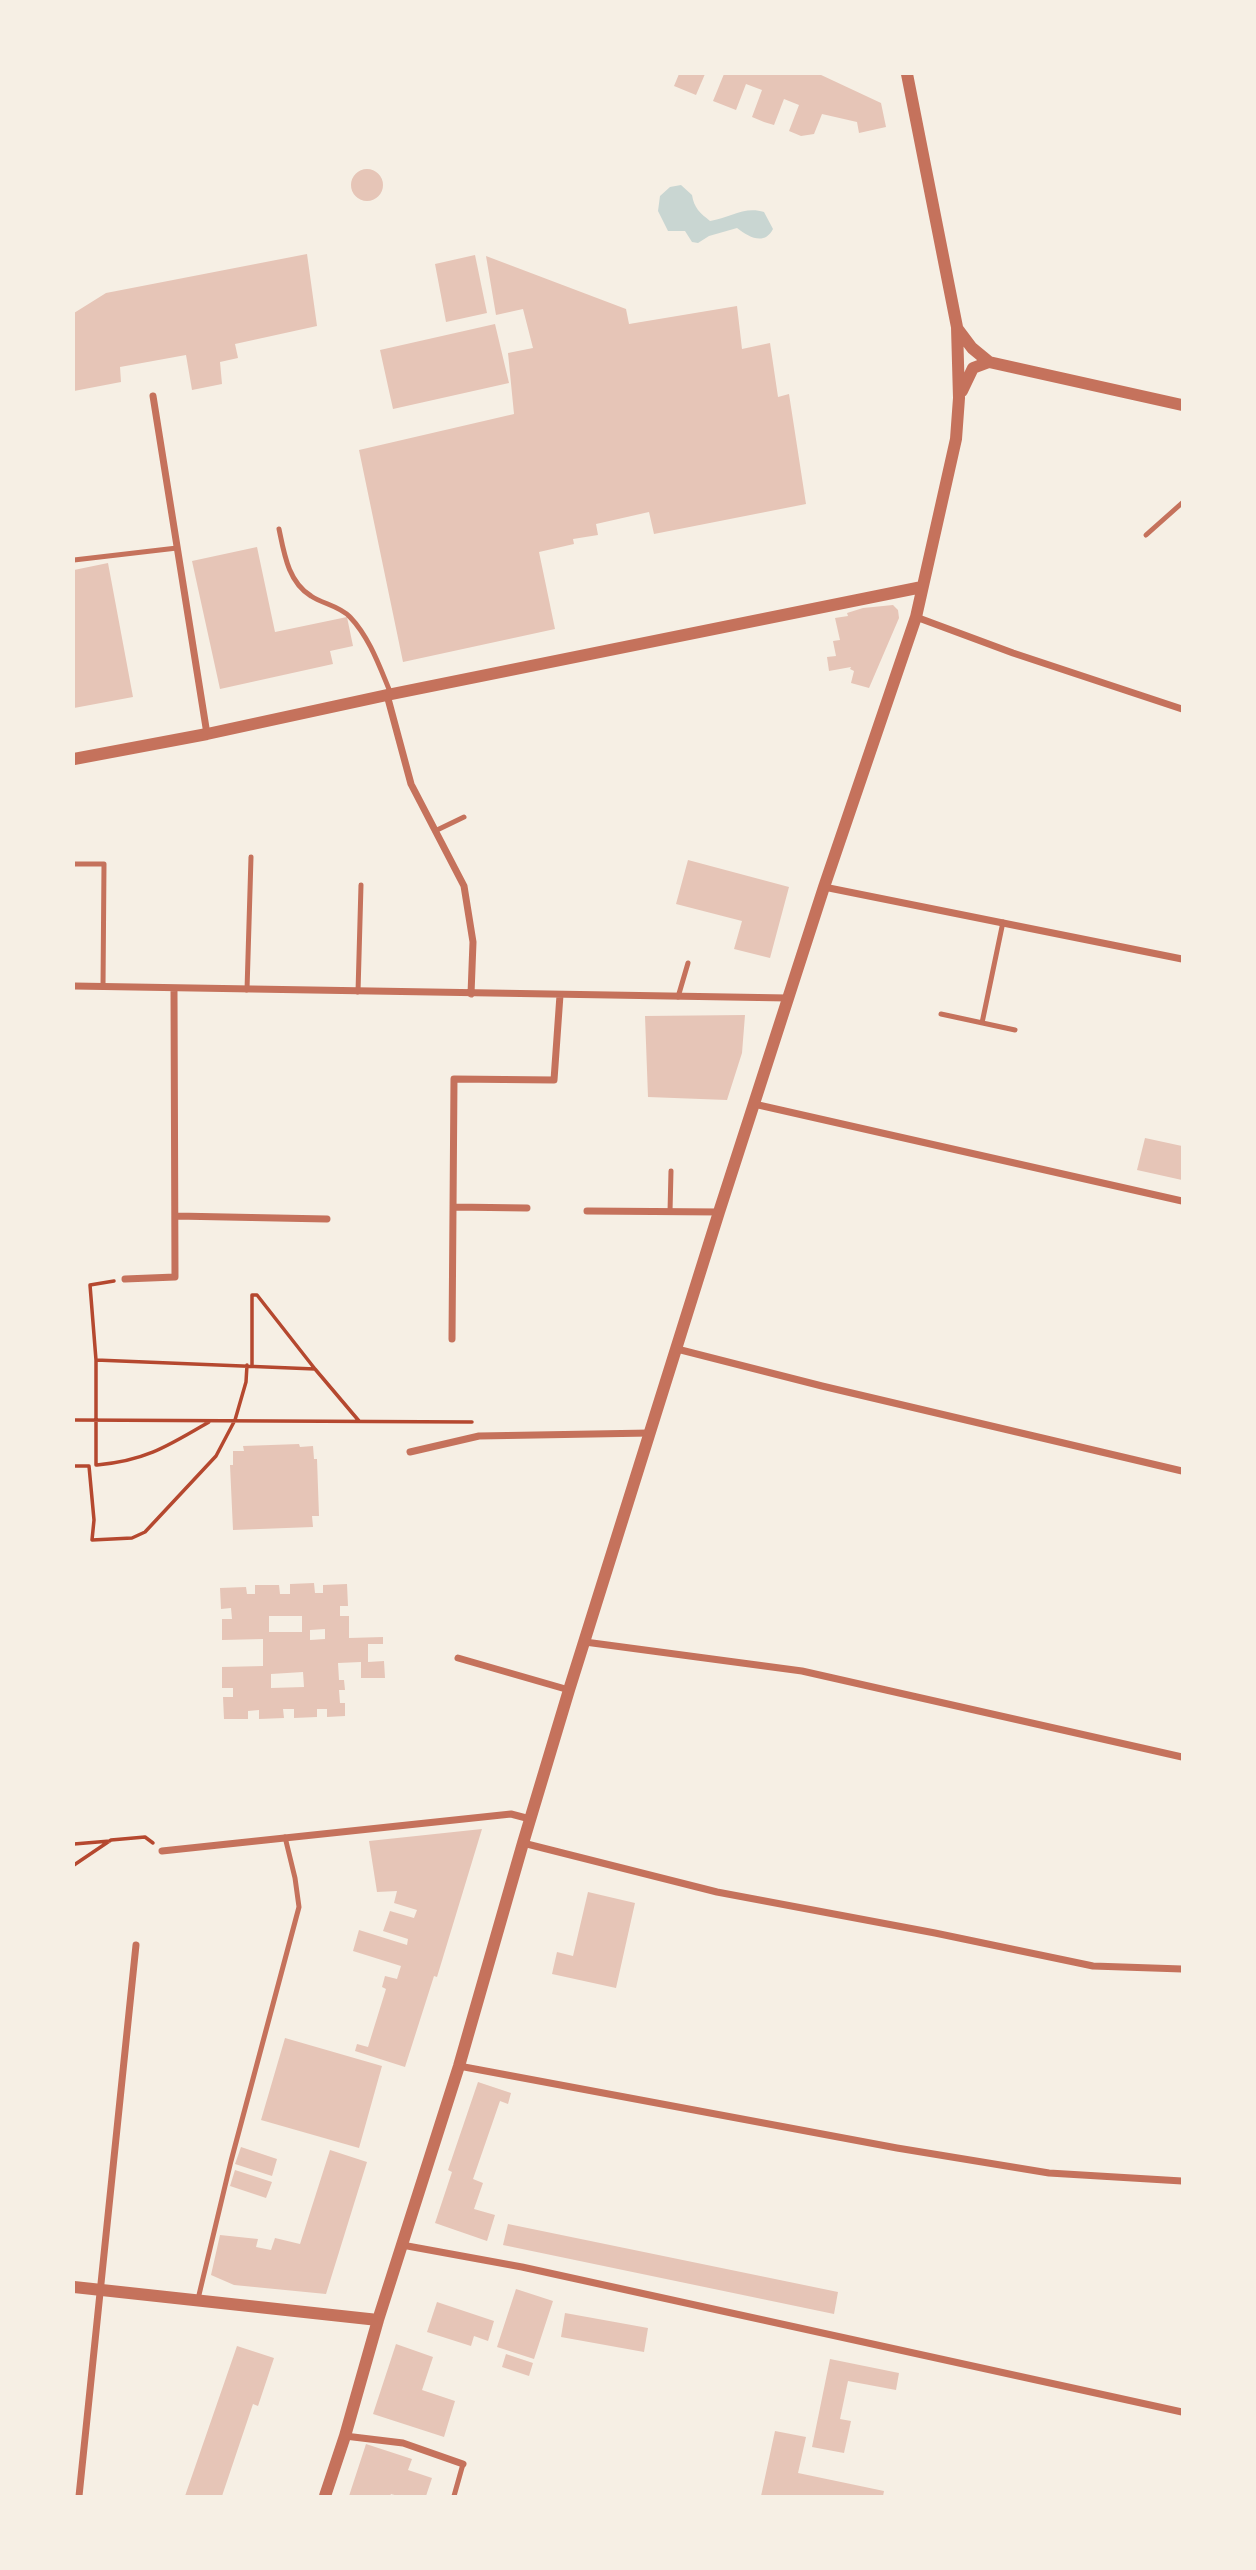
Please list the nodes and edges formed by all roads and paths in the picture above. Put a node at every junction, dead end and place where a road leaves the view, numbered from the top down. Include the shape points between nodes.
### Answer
1 (907, 74) edge
2 (957, 327) junction
3 (989, 362) junction
4 (153, 396) dead end
5 (959, 398) junction
6 (1182, 405) edge
7 (1182, 503) edge
8 (279, 529) dead end
9 (1146, 535) dead end
10 (177, 548) junction
11 (74, 560) edge
12 (922, 587) junction
13 (916, 617) junction
14 (389, 695) junction
15 (1182, 709) edge
16 (208, 734) junction
17 (74, 759) edge
18 (464, 817) dead end
19 (435, 831) junction
20 (251, 857) dead end
21 (74, 864) edge
22 (361, 885) dead end
23 (824, 887) junction
24 (1003, 922) junction
25 (1182, 959) edge
26 (688, 963) dead end
27 (74, 986) edge
28 (103, 987) junction
29 (174, 988) junction
30 (247, 990) junction
31 (358, 992) junction
32 (471, 994) junction
33 (560, 995) junction
34 (678, 997) junction
35 (789, 999) junction
36 (941, 1014) dead end
37 (982, 1023) junction
38 (1015, 1030) dead end
39 (754, 1104) junction
40 (671, 1171) dead end
41 (1182, 1201) edge
42 (453, 1207) junction
43 (527, 1208) dead end
44 (587, 1211) dead end
45 (670, 1212) junction
46 (719, 1212) junction
47 (176, 1216) junction
48 (327, 1219) dead end
49 (125, 1279) joint
50 (452, 1339) dead end
51 (677, 1349) junction
52 (96, 1360) junction
53 (250, 1365) junction
54 (315, 1369) junction
55 (74, 1420) edge
56 (235, 1420) junction
57 (94, 1421) junction
58 (211, 1421) junction
59 (359, 1421) junction
60 (481, 1422) dead end
61 (650, 1433) junction
62 (410, 1452) dead end
63 (96, 1465) junction
64 (74, 1466) edge
65 (89, 1466) junction
66 (1182, 1471) edge
67 (585, 1642) junction
68 (458, 1658) dead end
69 (569, 1690) junction
70 (1182, 1757) edge
71 (530, 1819) junction
72 (285, 1837) junction
73 (111, 1840) junction
74 (74, 1843) edge
75 (523, 1843) junction
76 (162, 1851) joint
77 (74, 1865) edge
78 (136, 1945) dead end
79 (1182, 1969) edge
80 (459, 2066) junction
81 (1182, 2181) edge
82 (402, 2245) junction
83 (74, 2287) edge
84 (101, 2288) junction
85 (198, 2300) junction
86 (378, 2320) junction
87 (1182, 2412) edge
88 (345, 2436) junction
89 (463, 2465) joint
90 (79, 2497) edge
91 (325, 2497) edge
92 (454, 2497) edge

1 - 2 street
2 - 3 street
2 - 5 street
3 - 5 street via 973,368
3 - 6 street
4 - 10 street
5 - 12 street via 956,439
7 - 9 lane
8 - 14 lane via 296,581 311,596 349,616 372,649
10 - 11 lane
10 - 16 street
12 - 13 street
12 - 14 street
13 - 15 street
13 - 23 street
14 - 16 street
14 - 19 street via 411,784
16 - 17 street
18 - 19 lane
19 - 32 street via 464,886 473,942
20 - 30 lane
21 - 28 lane via 104,864
22 - 31 lane
23 - 24 street
23 - 35 street
24 - 25 street
24 - 37 lane
26 - 34 lane
27 - 28 street
28 - 29 street
29 - 30 street
29 - 47 street
30 - 31 street
31 - 32 street
32 - 33 street
33 - 34 street
33 - 42 street via 554,1080 454,1079
34 - 35 street
35 - 39 street
36 - 37 lane
37 - 38 lane
39 - 41 street
39 - 46 street
40 - 45 lane
42 - 43 street
42 - 50 street
44 - 45 street
45 - 46 street
46 - 51 street
47 - 48 street
47 - 49 street via 175,1277
49 - 52 path via 90,1285
51 - 61 street
51 - 66 street
52 - 53 path
52 - 57 path
53 - 54 path
53 - 54 path via 252,1295 257,1294
53 - 56 path
54 - 59 path
55 - 57 path
56 - 58 path
56 - 59 path
56 - 65 path via 208,1467 145,1532 132,1538 92,1540
57 - 58 path
57 - 63 path
58 - 63 path via 158,1451 127,1462
59 - 60 path
61 - 62 street via 479,1436
61 - 67 street
63 - 65 path
64 - 65 path
67 - 69 street
67 - 70 street via 802,1671
68 - 69 street
69 - 71 street
71 - 72 street via 511,1814
71 - 75 street
72 - 76 street
72 - 85 lane via 299,1907
73 - 74 path
73 - 76 path via 145,1837
73 - 77 path
75 - 79 street via 717,1892 1093,1966
75 - 80 street
78 - 84 street
80 - 81 street via 1049,2173
80 - 82 street
82 - 86 street
82 - 87 street via 522,2267
83 - 84 street
84 - 85 street
84 - 90 street
85 - 86 street
86 - 88 street
88 - 89 street via 402,2443
88 - 91 street
89 - 92 lane

